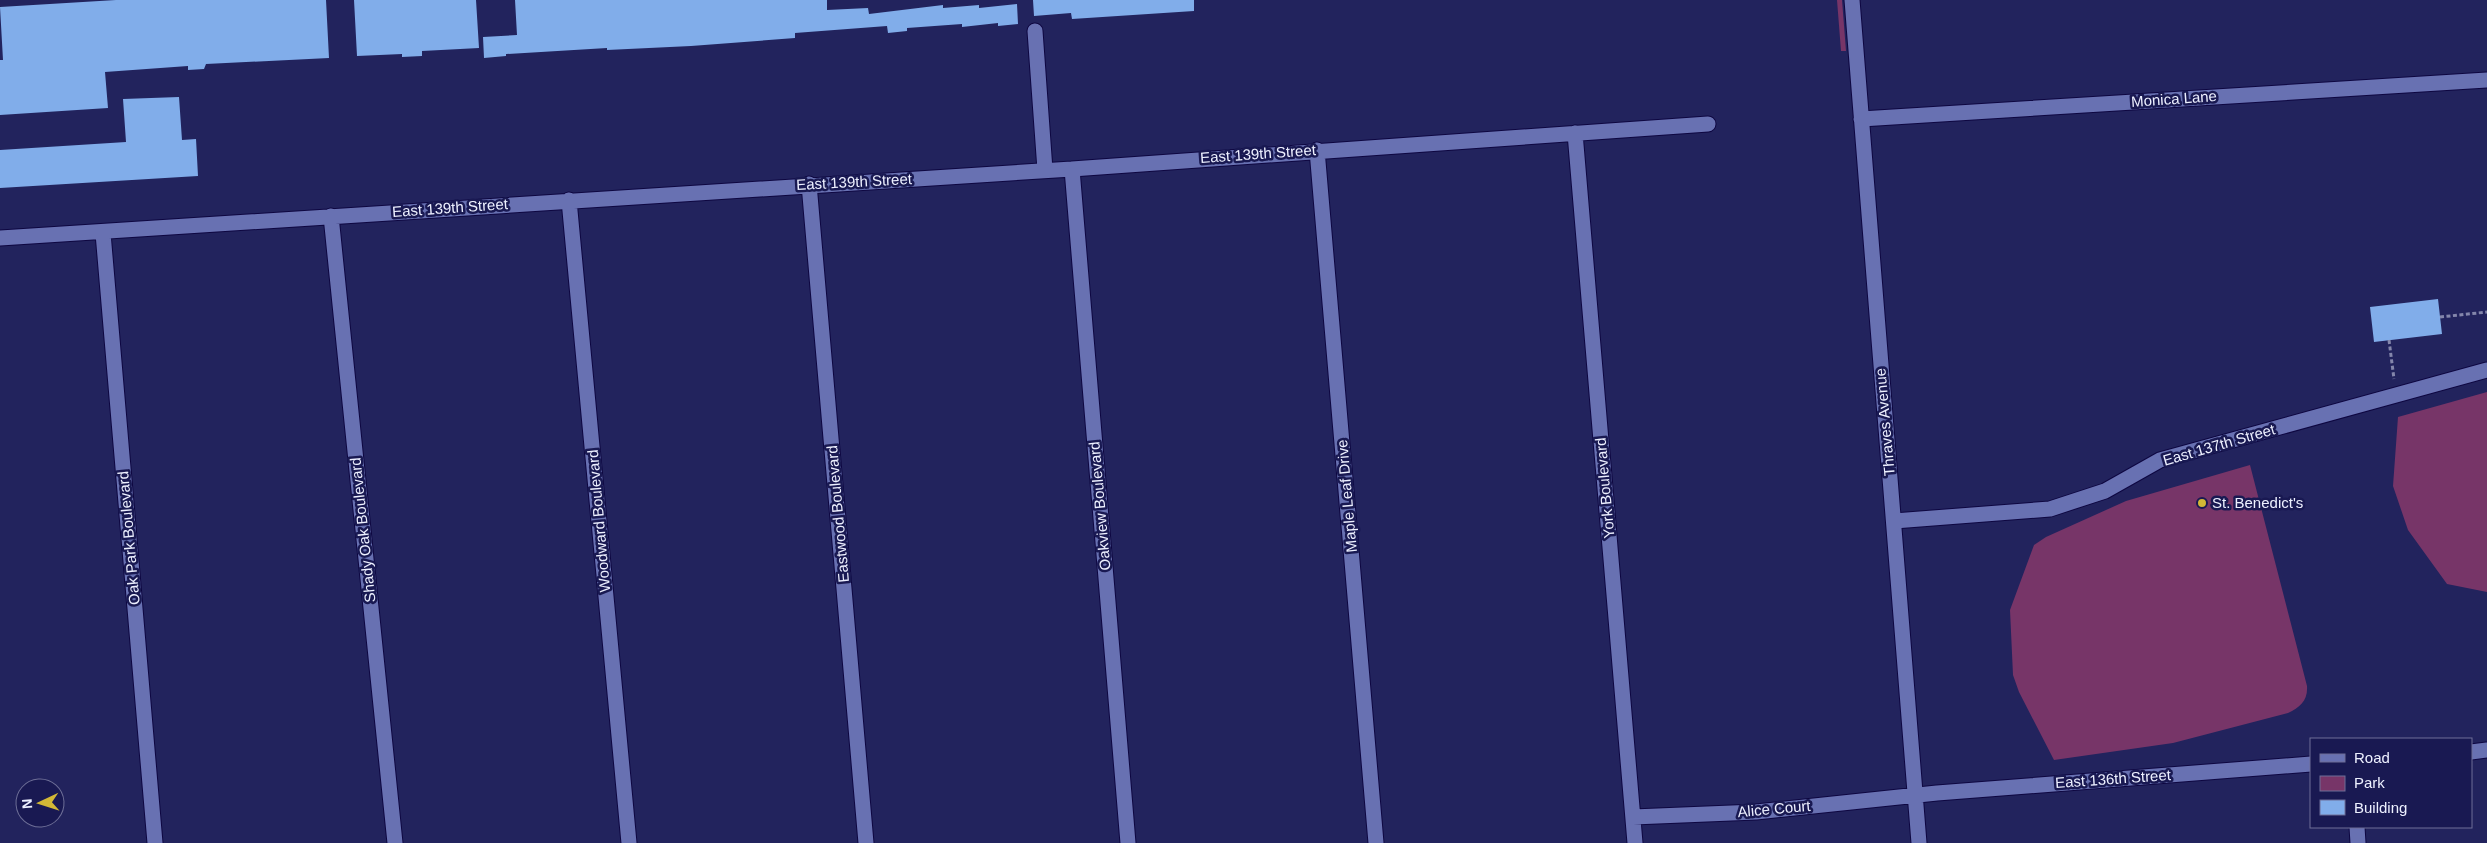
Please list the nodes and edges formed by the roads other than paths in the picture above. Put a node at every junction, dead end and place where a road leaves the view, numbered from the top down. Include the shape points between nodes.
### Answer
1 (1852, 0) edge
2 (1035, 31) dead end
3 (2487, 80) edge
4 (1861, 119) junction
5 (1708, 124) dead end
6 (1575, 133) junction
7 (1318, 150) junction
8 (1072, 168) junction
9 (1045, 170) junction
10 (809, 184) junction
11 (570, 200) junction
12 (331, 216) junction
13 (102, 233) junction
14 (0, 238) edge
15 (2487, 370) edge
16 (1894, 521) junction
17 (2487, 750) edge
18 (2472, 752) edge
19 (2310, 764) edge
20 (1915, 796) junction
21 (1633, 818) junction
22 (2357, 828) edge
23 (154, 843) edge
24 (395, 843) edge
25 (629, 843) edge
26 (866, 843) edge
27 (1128, 843) edge
28 (1376, 843) edge
29 (1635, 843) edge
30 (1919, 843) edge
31 (2358, 843) edge

1 - 4 street, Thraves Avenue
2 - 9 street
3 - 4 street, Monica Lane
4 - 16 street, Thraves Avenue
5 - 6 street, East 139th Street
6 - 7 street, East 139th Street
6 - 21 street, York Boulevard
7 - 8 street, East 139th Street
7 - 28 street, Maple Leaf Drive
8 - 9 street, East 139th Street
8 - 27 street, Oakview Boulevard
9 - 10 street, East 139th Street
10 - 11 street, East 139th Street
10 - 26 street, Eastwood Boulevard
11 - 12 street, East 139th Street
11 - 25 street, Woodward Boulevard
12 - 13 street, East 139th Street
12 - 24 street, Shady Oak Boulevard
13 - 14 street, East 139th Street
13 - 23 street, Oak Park Boulevard
15 - 16 street, East 137th Street via 2160,460 2105,491 2050,509
16 - 20 street, Thraves Avenue
17 - 18 street
19 - 20 street, East 136th Street
20 - 21 street, Alice Court via 1756,812
20 - 30 street, Thraves Avenue
21 - 29 street, York Boulevard
22 - 31 street

